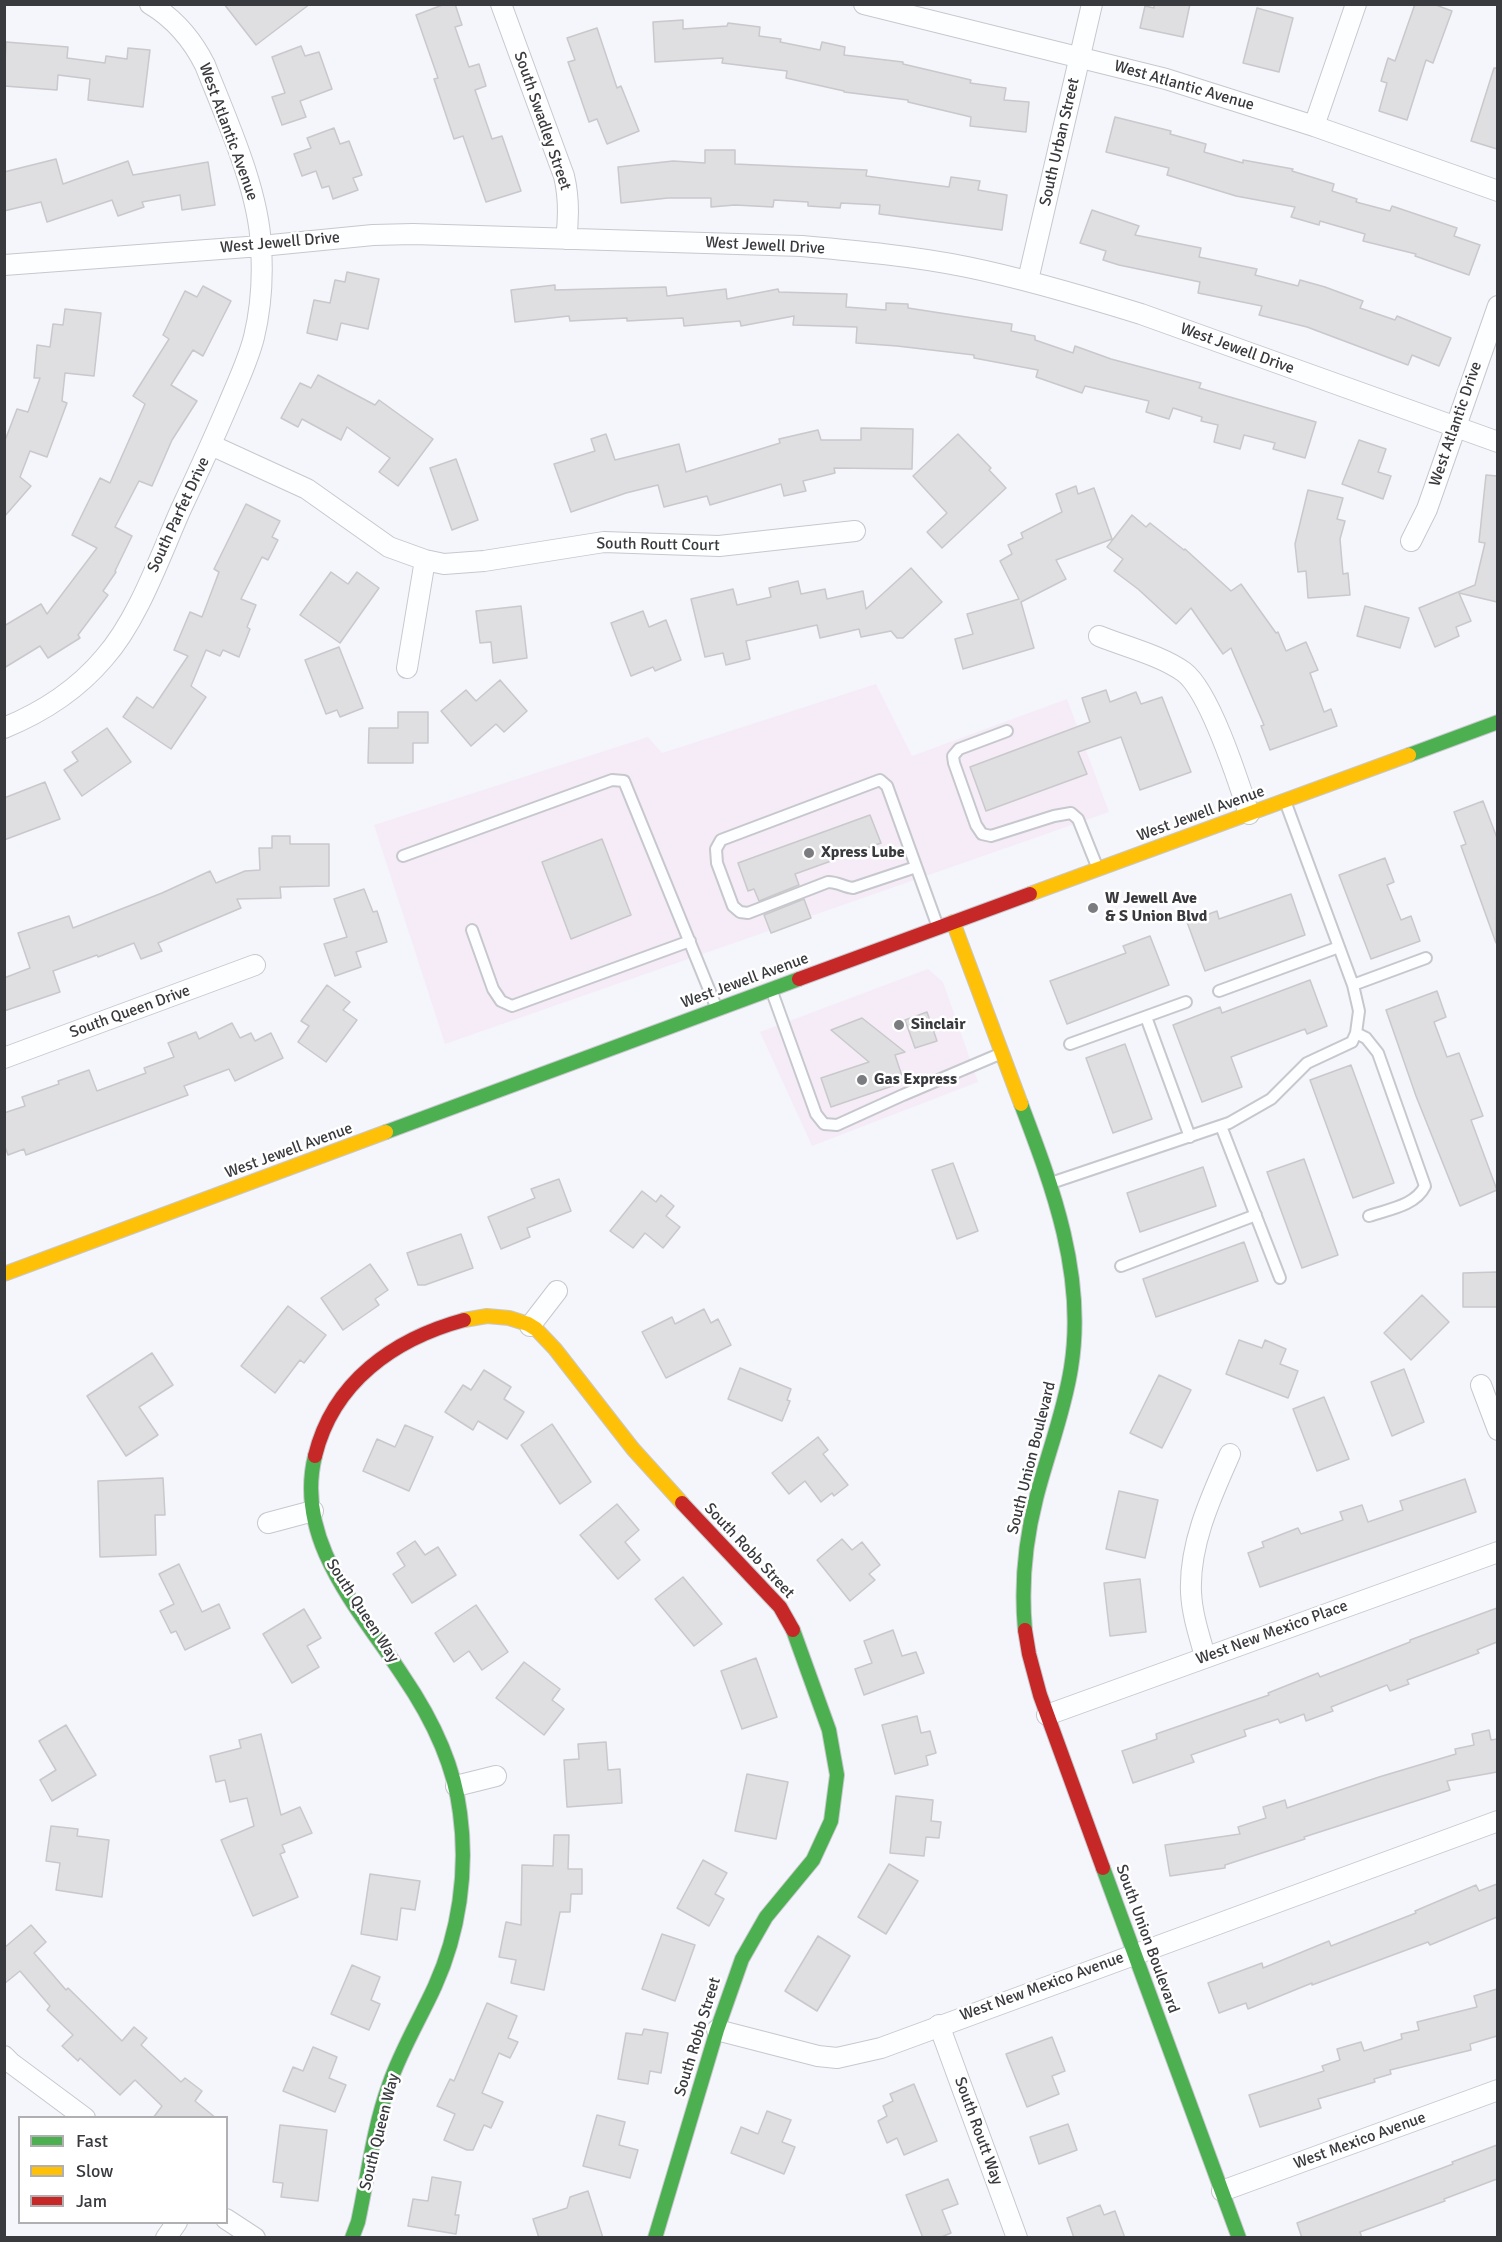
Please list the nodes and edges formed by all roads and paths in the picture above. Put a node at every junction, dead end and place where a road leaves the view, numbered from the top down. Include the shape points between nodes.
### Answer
1 (150, 4) edge
2 (864, 4) edge
3 (1092, 4) edge
4 (1356, 4) edge
5 (506, 6) edge
6 (1080, 56) junction
7 (1314, 126) junction
8 (1497, 191) edge
9 (566, 239) junction
10 (261, 246) junction
11 (4, 265) edge
12 (1028, 280) junction
13 (1497, 306) edge
14 (1455, 428) junction
15 (1497, 442) edge
16 (211, 445) junction
17 (855, 531) dead end
18 (1411, 541) dead end
19 (425, 560) junction
20 (1099, 636) dead end
21 (407, 668) dead end
22 (1497, 723) edge
23 (4, 728) edge
24 (1007, 731) dead end
25 (1285, 801) junction
26 (1249, 814) junction
27 (403, 856) dead end
28 (916, 867) junction
29 (1098, 869) junction
30 (953, 922) junction
31 (938, 927) junction
32 (472, 930) dead end
33 (690, 941) junction
34 (1339, 947) junction
35 (1426, 958) dead end
36 (255, 965) dead end
37 (1353, 985) junction
38 (771, 989) junction
39 (1219, 991) dead end
40 (1186, 1002) dead end
41 (717, 1009) junction
42 (1146, 1017) junction
43 (1356, 1033) junction
44 (1070, 1044) dead end
45 (1003, 1053) junction
46 (4, 1058) edge
47 (1221, 1126) junction
48 (1190, 1137) junction
49 (1051, 1183) junction
50 (1256, 1215) junction
51 (1369, 1216) dead end
52 (1121, 1266) dead end
53 (4, 1274) edge
54 (1280, 1278) dead end
55 (557, 1291) dead end
56 (531, 1326) junction
57 (367, 1368) joint
58 (1481, 1385) dead end
59 (1497, 1430) edge
60 (1230, 1454) dead end
61 (313, 1511) junction
62 (268, 1523) dead end
63 (1497, 1552) edge
64 (1205, 1656) junction
65 (1047, 1714) junction
66 (496, 1776) dead end
67 (456, 1786) junction
68 (1497, 1821) edge
69 (1134, 1953) junction
70 (939, 2025) junction
71 (717, 2030) junction
72 (7, 2063) edge
73 (1497, 2091) edge
74 (82, 2116) edge
75 (1222, 2191) junction
76 (228, 2220) edge
77 (176, 2224) edge
78 (166, 2238) edge
79 (255, 2238) edge
80 (352, 2238) edge
81 (655, 2238) edge
82 (1017, 2238) edge
83 (1239, 2238) edge

1 - 10 street, West Atlantic Avenue via 181,29 205,65 251,189 260,222
2 - 6 street, West Atlantic Avenue
3 - 6 street, South Urban Street
4 - 7 street
5 - 9 street, South Swadley Street via 564,176 569,218
6 - 7 street, West Atlantic Avenue via 1186,84
6 - 12 street, South Urban Street
7 - 8 street, West Atlantic Avenue
9 - 10 street, West Jewell Drive via 413,234
9 - 12 street, West Jewell Drive via 802,246 964,266
10 - 11 street, West Jewell Drive
10 - 16 street, South Parfet Drive via 261,294 255,334
12 - 14 street, West Jewell Drive via 1141,314
13 - 14 street, West Atlantic Drive
14 - 15 street, West Jewell Drive
14 - 18 street, West Atlantic Drive
16 - 19 street, South Routt Court via 307,489 378,541
16 - 23 street, South Parfet Drive via 137,607 111,650 71,690
17 - 19 street, South Routt Court via 719,546 604,542 463,564
19 - 21 street
20 - 26 street via 1169,664 1192,679 1205,698
22 - 25 main road, West Jewell Avenue
24 - 29 lane via 959,748 953,756 976,825 982,834 991,836 1071,813 1078,819
25 - 26 main road, West Jewell Avenue
25 - 34 lane
26 - 29 main road, West Jewell Avenue
27 - 33 lane via 612,780 624,781
28 - 28 lane via 887,786 880,780 721,840 716,849 717,863 733,906 740,912 828,882 853,888
28 - 31 lane
29 - 30 main road, West Jewell Avenue
30 - 31 main road, West Jewell Avenue
30 - 45 main road, South Union Boulevard
31 - 38 main road, West Jewell Avenue
32 - 33 lane via 494,989 501,1001 512,1006
33 - 41 lane
34 - 37 lane
34 - 39 lane
35 - 37 lane
36 - 46 street, South Queen Drive
37 - 43 lane via 1359,1011
38 - 41 main road, West Jewell Avenue
38 - 45 lane via 816,1114 824,1124 837,1125
40 - 42 lane
41 - 53 main road, West Jewell Avenue
42 - 44 lane
42 - 48 lane
43 - 47 lane via 1352,1042 1307,1063 1272,1099
43 - 51 lane via 1366,1038 1378,1053 1425,1186 1421,1196 1410,1202
45 - 49 main road, South Union Boulevard
47 - 48 lane
47 - 50 lane
48 - 49 lane
49 - 65 main road, South Union Boulevard via 1071,1260 1075,1317 1071,1366 1034,1505 1024,1566 1028,1651
50 - 52 lane
50 - 54 lane
55 - 56 street
56 - 57 main road, South Robb Street via 508,1318 464,1320 427,1330
56 - 71 main road, South Robb Street via 560,1355 652,1470 780,1607 796,1635 829,1730 837,1775 831,1821 813,1860 753,1936 734,1977
57 - 61 main road, South Queen Way via 325,1422 312,1466
58 - 59 street
60 - 64 street via 1205,1515 1192,1570 1193,1609
61 - 62 street
61 - 67 main road, South Queen Way via 336,1576 434,1725
63 - 64 street, West New Mexico Place
64 - 65 street, West New Mexico Place
65 - 69 main road, South Union Boulevard
66 - 67 street
67 - 80 main road, South Queen Way via 463,1844 458,1915 437,1979 387,2090
68 - 69 street, West New Mexico Avenue
69 - 70 street, West New Mexico Avenue
69 - 75 main road, South Union Boulevard
70 - 71 street, West New Mexico Avenue via 881,2048 837,2058
70 - 82 street, South Routt Way
71 - 81 main road, South Robb Street
72 - 74 street
73 - 75 street, West Mexico Avenue
75 - 83 main road, South Union Boulevard
76 - 79 street
77 - 78 street

